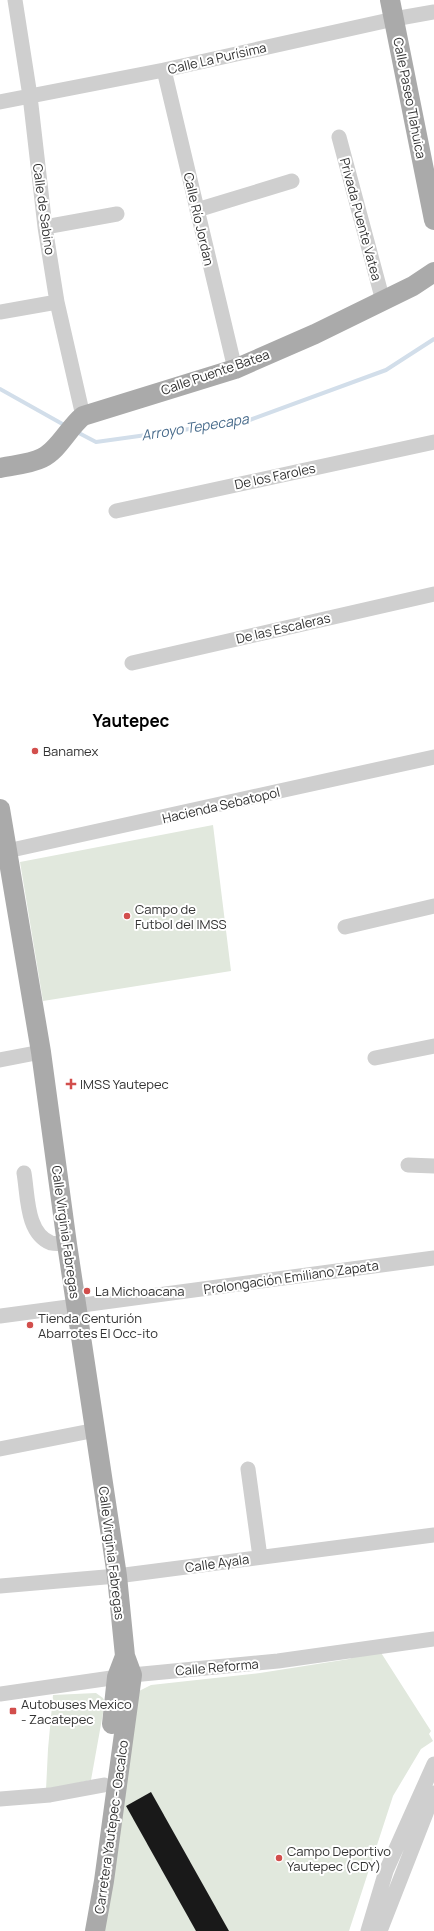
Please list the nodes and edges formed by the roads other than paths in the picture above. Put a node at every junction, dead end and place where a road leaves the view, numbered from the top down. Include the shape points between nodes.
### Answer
1 (15, 0) edge
2 (392, 9) edge
3 (434, 12) edge
4 (164, 70) junction
5 (30, 96) junction
6 (0, 102) edge
7 (339, 137) dead end
8 (292, 180) dead end
9 (197, 210) junction
10 (117, 214) dead end
11 (434, 220) edge
12 (45, 227) junction
13 (434, 272) edge
14 (383, 301) junction
15 (58, 302) junction
16 (0, 312) edge
17 (234, 368) junction
18 (78, 420) junction
19 (434, 442) edge
20 (0, 468) edge
21 (116, 511) dead end
22 (434, 594) edge
23 (132, 663) dead end
24 (434, 757) edge
25 (0, 809) edge
26 (7, 851) junction
27 (434, 906) edge
28 (345, 927) dead end
29 (434, 1046) edge
30 (41, 1052) junction
31 (375, 1058) dead end
32 (0, 1060) edge
33 (408, 1165) dead end
34 (434, 1166) edge
35 (24, 1173) dead end
36 (67, 1244) junction
37 (434, 1258) edge
38 (76, 1306) junction
39 (0, 1316) edge
40 (96, 1430) junction
41 (0, 1449) edge
42 (248, 1469) dead end
43 (434, 1536) edge
44 (260, 1557) junction
45 (117, 1576) junction
46 (0, 1586) edge
47 (434, 1638) edge
48 (124, 1676) junction
49 (0, 1694) edge
50 (433, 1769) edge
51 (104, 1785) junction
52 (0, 1799) edge
53 (428, 1802) edge
54 (84, 1931) edge
55 (95, 1931) edge
56 (368, 1931) edge
57 (380, 1931) edge

1 - 5 street, Calle de Sabino
2 - 3 street, Calle La Purísima
2 - 4 street, Calle La Purísima
2 - 11 main road, Calle Paseo Tlahuica
4 - 5 street, Calle La Purísima
4 - 9 street, Calle Río Jordan
5 - 6 street, Calle La Purísima
5 - 12 street, Calle de Sabino
7 - 14 street, Privada Puente Vatea
8 - 9 street
9 - 17 street, Calle Río Jordan
10 - 12 street
12 - 15 street, Calle de Sabino
13 - 14 main road, Calle Puente Batea
14 - 17 main road, Calle Puente Batea via 315,334
15 - 16 street
15 - 18 street, Calle de Sabino
17 - 18 main road, Calle Puente Batea
18 - 20 main road via 43,458
19 - 21 street, De los Faroles
22 - 23 street, De las Escaleras
24 - 26 street, Hacienda Sebatopol
25 - 26 main road, Calle Virginia Fabregas
26 - 30 main road, Calle Virginia Fabregas
27 - 28 street
29 - 31 street
30 - 32 street
30 - 36 main road, Calle Virginia Fabregas
33 - 34 street
35 - 36 street via 32,1222 42,1238 52,1243
36 - 38 main road, Calle Virginia Fabregas
37 - 38 street, Prolongación Emiliano Zapata
38 - 39 street, Prolongación Emiliano Zapata
38 - 40 main road, Calle Virginia Fabregas
40 - 41 street
40 - 45 main road, Calle Virginia Fabregas
42 - 44 street
43 - 44 street, Calle Ayala
44 - 45 street, Calle Ayala
45 - 46 street, Calle Ayala
45 - 48 main road, Calle Virginia Fabregas via 125,1656
47 - 48 street, Calle Reforma via 278,1661
48 - 49 street, Calle Reforma
48 - 51 main road, Carretera Yautepec - Oacalco via 115,1706
48 - 55 main road, Carretera Yautepec - Oacalco via 105,1874
50 - 53 street
51 - 52 street via 50,1795
51 - 54 main road, Carretera Yautepec - Oacalco via 92,1894
53 - 56 street via 386,1871
53 - 57 street

